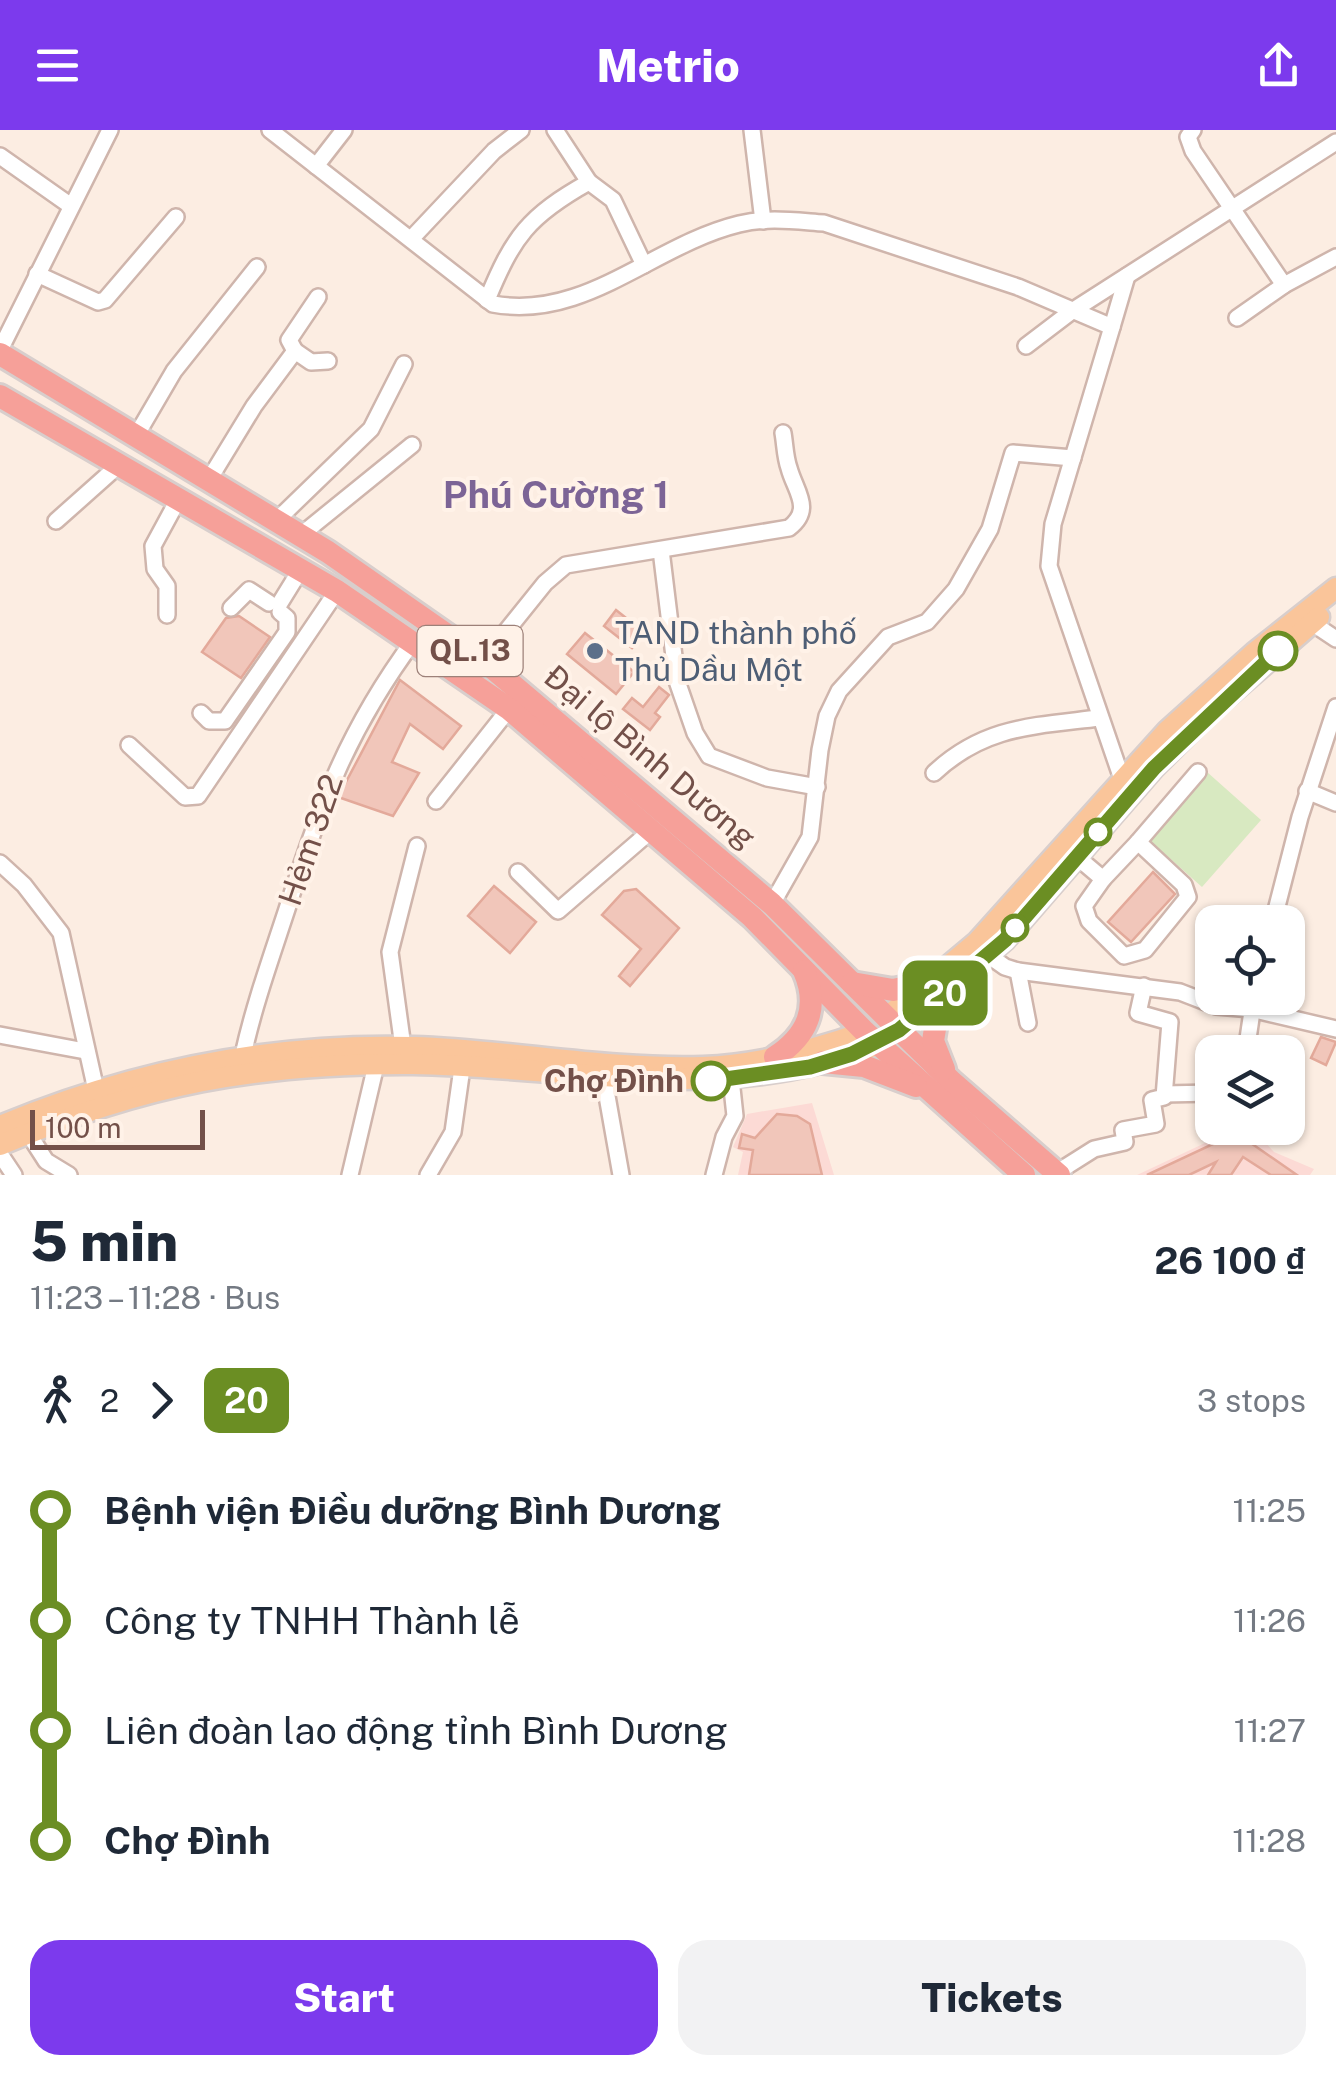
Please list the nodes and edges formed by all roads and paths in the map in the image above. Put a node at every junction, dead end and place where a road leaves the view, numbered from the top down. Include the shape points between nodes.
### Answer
1 (110, 130) edge
2 (270, 130) edge
3 (344, 130) edge
4 (521, 130) edge
5 (555, 130) edge
6 (752, 130) edge
7 (1193, 130) edge
8 (1336, 142) edge
9 (0, 156) edge
10 (316, 166) junction
11 (589, 182) junction
12 (71, 206) junction
13 (1230, 210) junction
14 (176, 217) dead end
15 (763, 220) junction
16 (412, 239) junction
17 (1336, 257) edge
18 (644, 265) junction
19 (257, 267) dead end
20 (37, 274) junction
21 (1127, 276) junction
22 (1284, 285) junction
23 (318, 296) dead end
24 (487, 300) junction
25 (1072, 311) junction
26 (1238, 318) dead end
27 (1112, 327) junction
28 (1026, 346) dead end
29 (295, 351) junction
30 (0, 352) edge
31 (328, 361) dead end
32 (404, 364) dead end
33 (0, 396) edge
34 (784, 434) dead end
35 (136, 436) junction
36 (412, 445) dead end
37 (1073, 458) junction
38 (120, 464) junction
39 (210, 478) junction
40 (180, 498) junction
41 (277, 520) junction
42 (56, 521) dead end
43 (301, 534) junction
44 (662, 550) junction
45 (301, 569) junction
46 (1336, 588) edge
47 (337, 591) junction
48 (1336, 603) edge
49 (276, 606) junction
50 (232, 608) dead end
51 (167, 615) dead end
52 (1312, 623) junction
53 (414, 640) junction
54 (1336, 640) edge
55 (1260, 658) junction
56 (483, 660) junction
57 (468, 680) junction
58 (1336, 707) edge
59 (508, 709) junction
60 (200, 714) dead end
61 (1099, 718) junction
62 (129, 745) dead end
63 (1198, 772) dead end
64 (934, 773) dead end
65 (1127, 786) junction
66 (817, 787) junction
67 (1308, 791) junction
68 (436, 801) dead end
69 (1336, 803) edge
70 (654, 829) junction
71 (1138, 842) junction
72 (417, 846) dead end
73 (1070, 852) junction
74 (0, 862) edge
75 (518, 872) dead end
76 (1103, 878) junction
77 (772, 904) junction
78 (1278, 905) edge
79 (988, 955) junction
80 (803, 968) junction
81 (1018, 970) junction
82 (850, 982) junction
83 (1144, 986) junction
84 (934, 990) junction
85 (1195, 998) edge
86 (1291, 1015) edge
87 (1028, 1023) dead end
88 (893, 1024) junction
89 (1336, 1029) edge
90 (0, 1035) edge
91 (872, 1038) junction
92 (403, 1047) junction
93 (85, 1051) junction
94 (242, 1056) junction
95 (775, 1057) junction
96 (823, 1062) junction
97 (376, 1065) junction
98 (462, 1068) junction
99 (615, 1074) junction
100 (731, 1079) junction
101 (943, 1088) junction
102 (96, 1090) junction
103 (1195, 1093) edge
104 (1164, 1094) junction
105 (0, 1126) edge
106 (28, 1133) junction
107 (0, 1145) edge
108 (0, 1154) edge
109 (1058, 1174) edge
110 (14, 1175) edge
111 (69, 1175) edge
112 (350, 1175) edge
113 (428, 1175) edge
114 (620, 1175) edge
115 (714, 1175) edge
116 (1024, 1175) edge

1 - 12 street
2 - 10 street
3 - 10 street
4 - 16 street
5 - 11 street
6 - 15 street
7 - 13 street via 1193,152
8 - 13 street
9 - 12 street
10 - 16 street
11 - 18 street via 613,200
11 - 24 street via 536,216 509,248
12 - 20 street
13 - 21 street
13 - 22 street
14 - 20 street via 106,300
15 - 18 street via 719,230
15 - 25 street via 824,223
16 - 24 street
17 - 22 street
18 - 24 street via 553,306 516,309
19 - 35 street via 174,371
20 - 30 street
21 - 25 street
21 - 27 street
22 - 26 street
23 - 29 street via 288,340
25 - 27 street
25 - 28 street
27 - 37 street
29 - 31 street via 311,362
29 - 39 street
30 - 35 highway, Đại lộ Bình Dương / QL.13
32 - 41 street via 372,428
33 - 38 highway, Đại lộ Bình Dương / QL.13
34 - 44 street via 803,507 798,521 779,532
35 - 39 highway, Đại lộ Bình Dương / QL.13
36 - 43 street
37 - 61 street via 1053,524 1049,566
37 - 66 street via 1012,453 990,529 956,590 927,622 888,637 839,691 827,716
38 - 40 highway, Đại lộ Bình Dương / QL.13
38 - 42 street
39 - 41 highway, Đại lộ Bình Dương / QL.13
40 - 45 highway, Đại lộ Bình Dương / QL.13
40 - 51 street via 153,546 155,569 167,586
41 - 43 highway, Đại lộ Bình Dương / QL.13
43 - 56 highway, Đại lộ Bình Dương / QL.13
44 - 56 street via 590,559 556,571
44 - 66 street via 678,681 709,756 767,778
45 - 47 highway, Đại lộ Bình Dương / QL.13
45 - 49 street
46 - 55 main road
47 - 53 highway, Đại lộ Bình Dương / QL.13
47 - 62 street via 198,796 184,797
48 - 52 main road
49 - 50 street via 249,590
49 - 60 street via 287,618 287,632 224,721
52 - 54 street
52 - 55 main road
53 - 57 highway, Đại lộ Bình Dương / QL.13
53 - 94 street, Hẻm 322 via 372,696 332,775 258,984
55 - 65 main road
56 - 57 highway
56 - 77 highway, Đại lộ Bình Dương / QL.13
57 - 59 highway, Đại lộ Bình Dương / QL.13
58 - 67 street
59 - 68 street
59 - 70 highway, Đại lộ Bình Dương / QL.13
61 - 64 street via 974,741
61 - 65 street
63 - 71 street
65 - 73 main road
66 - 77 street via 810,837
67 - 69 street
67 - 78 street
70 - 75 street via 558,911
70 - 80 highway, Đại lộ Bình Dương / QL.13
71 - 76 street
71 - 76 street via 1184,885 1188,897 1139,954 1120,952 1085,914
72 - 92 street via 390,952
73 - 76 street
73 - 79 main road
73 - 84 main road
74 - 93 street via 61,933
77 - 82 highway, Đại lộ Bình Dương / QL.13
79 - 81 street
79 - 84 main road
80 - 91 highway, Đại lộ Bình Dương / QL.13
80 - 95 highway via 810,1020
81 - 83 street
81 - 87 street
82 - 84 highway
82 - 88 highway, Đại lộ Bình Dương / QL.13
83 - 85 street
83 - 104 street via 1138,1013 1170,1022
84 - 88 main road
84 - 101 highway via 933,1041
86 - 89 street
88 - 91 highway
88 - 101 highway, Đại lộ Bình Dương / QL.13
90 - 93 street
91 - 95 main road
91 - 96 main road
91 - 101 highway, Đại lộ Bình Dương / QL.13
92 - 94 main road
92 - 99 main road
93 - 102 street
94 - 102 main road
95 - 99 main road
96 - 100 main road
96 - 101 highway
97 - 98 main road
97 - 106 main road via 224,1074 130,1096
97 - 112 street
98 - 99 main road
98 - 113 street via 453,1132
99 - 100 main road
99 - 114 street
100 - 115 street via 735,1116
101 - 109 highway, Đại lộ Bình Dương / QL.13
101 - 116 highway, Đại lộ Bình Dương / QL.13
102 - 105 main road
103 - 104 street
104 - 109 street via 1152,1100 1156,1124 1123,1130 1124,1142 1094,1149
106 - 107 main road
106 - 111 street via 46,1160
108 - 110 street

